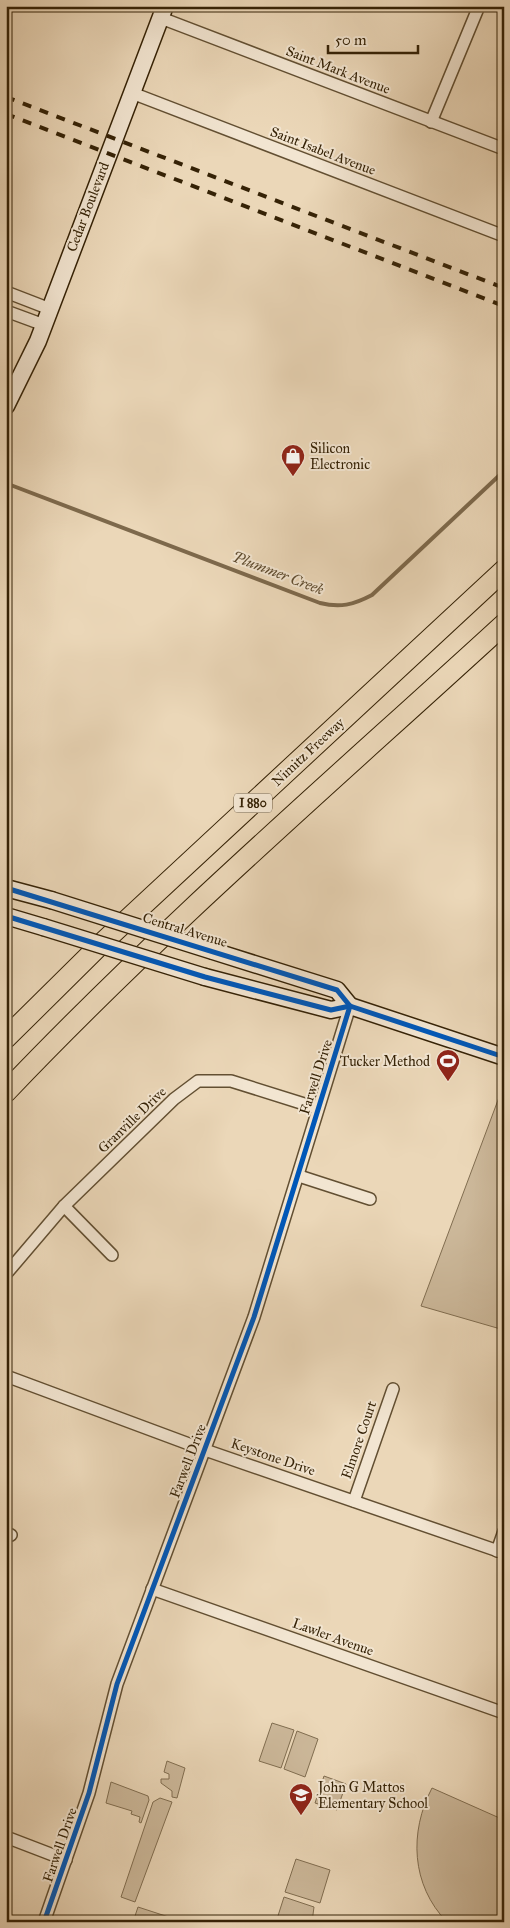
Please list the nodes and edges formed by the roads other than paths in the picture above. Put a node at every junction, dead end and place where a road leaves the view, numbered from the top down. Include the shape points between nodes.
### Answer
1 (479, 6) edge
2 (163, 12) edge
3 (132, 93) junction
4 (431, 122) junction
5 (504, 149) edge
6 (504, 236) edge
7 (6, 292) edge
8 (50, 309) junction
9 (6, 311) edge
10 (44, 325) junction
11 (6, 406) edge
12 (504, 570) edge
13 (504, 624) edge
14 (6, 888) edge
15 (6, 916) edge
16 (350, 1006) junction
17 (6, 1038) edge
18 (504, 1057) edge
19 (6, 1092) edge
20 (317, 1108) junction
21 (299, 1176) junction
22 (370, 1199) dead end
23 (64, 1206) junction
24 (112, 1255) dead end
25 (6, 1274) edge
26 (6, 1376) edge
27 (393, 1390) dead end
28 (204, 1450) junction
29 (354, 1501) junction
30 (504, 1531) edge
31 (500, 1552) edge
32 (152, 1589) junction
33 (504, 1713) edge
34 (6, 1837) edge
35 (66, 1860) junction
36 (44, 1922) edge

1 - 4 street
2 - 3 main road, Cedar Boulevard
2 - 4 street, Saint Mark Avenue
3 - 6 street, Saint Isabel Avenue
3 - 8 main road, Cedar Boulevard
4 - 5 street, Saint Mark Avenue
7 - 8 street
8 - 10 main road, Cedar Boulevard
9 - 10 street
10 - 11 main road, Cedar Boulevard
12 - 17 highway, Nimitz Freeway / I 880 via 107,938
13 - 19 highway, I 880 via 151,948
14 - 16 main road, Central Avenue, bridge via 337,990
15 - 16 main road, Central Avenue, bridge via 205,977 331,1010
16 - 18 main road, Central Avenue
16 - 20 street, Farwell Drive
20 - 21 street, Farwell Drive
20 - 23 street, Granville Drive via 231,1081 198,1081 174,1099
21 - 22 street
21 - 28 street, Farwell Drive via 254,1317
23 - 24 street
23 - 25 street, Granville Drive
26 - 28 street, Keystone Drive
27 - 29 street, Elmore Court
28 - 29 street, Keystone Drive
28 - 32 street, Farwell Drive
29 - 31 street, Keystone Drive
30 - 31 street
32 - 33 street, Lawler Avenue
32 - 35 street, Farwell Drive via 117,1684 89,1793
34 - 35 street
35 - 36 street, Farwell Drive

